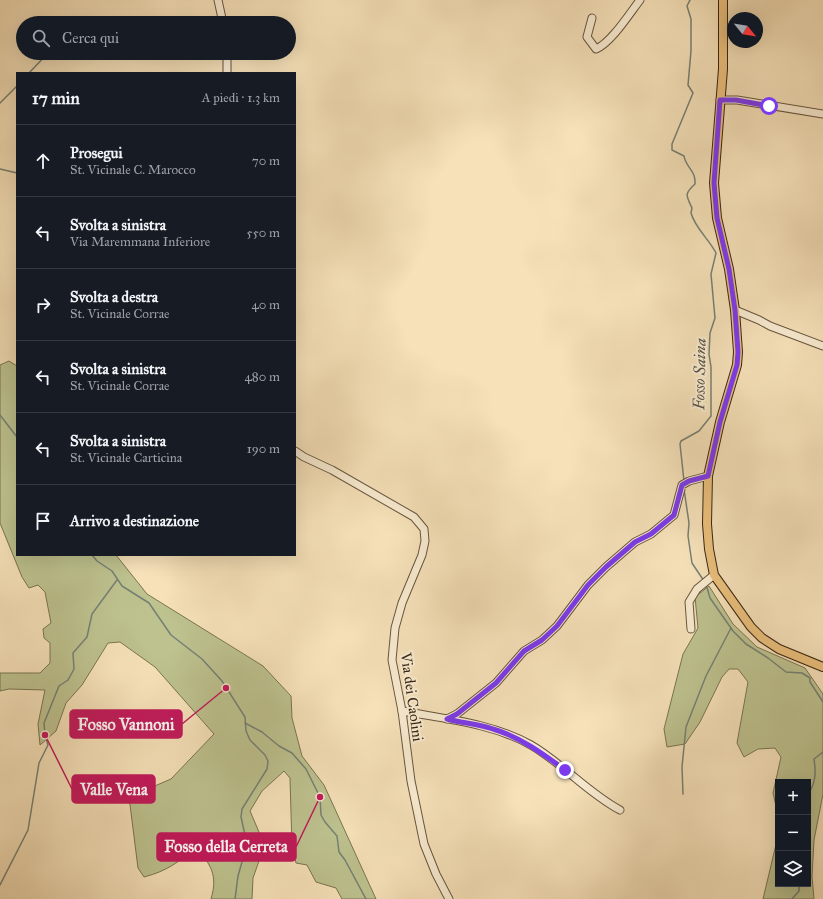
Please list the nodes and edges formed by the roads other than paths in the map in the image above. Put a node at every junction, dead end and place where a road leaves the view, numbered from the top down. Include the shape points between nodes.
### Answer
1 (218, 0) edge
2 (640, 0) edge
3 (723, 0) edge
4 (221, 16) edge
5 (592, 18) dead end
6 (227, 60) edge
7 (227, 72) edge
8 (720, 100) junction
9 (823, 114) edge
10 (735, 310) junction
11 (823, 346) edge
12 (296, 452) edge
13 (708, 476) junction
14 (714, 575) junction
15 (692, 629) dead end
16 (823, 667) edge
17 (402, 711) junction
18 (447, 719) junction
19 (620, 810) dead end
20 (449, 899) edge

1 - 4 street
2 - 5 street via 610,38 596,49 587,37
3 - 8 main road via 724,38
6 - 7 street
8 - 9 street via 736,100
8 - 10 main road via 714,183 717,218
10 - 11 street
10 - 13 main road via 737,365 720,422
12 - 17 street, Via dei Caolini via 414,517 424,529 422,555 402,603 392,646 392,660
13 - 14 main road via 707,530
13 - 18 street via 682,485 674,515 651,534 635,542 606,567 588,585 557,626 542,640 524,651 496,683
14 - 15 street via 697,589 689,602
14 - 16 main road via 751,627 762,638 780,649
17 - 18 street
17 - 20 street, Via dei Caolini via 410,781 424,844
18 - 19 street via 492,728 531,746

